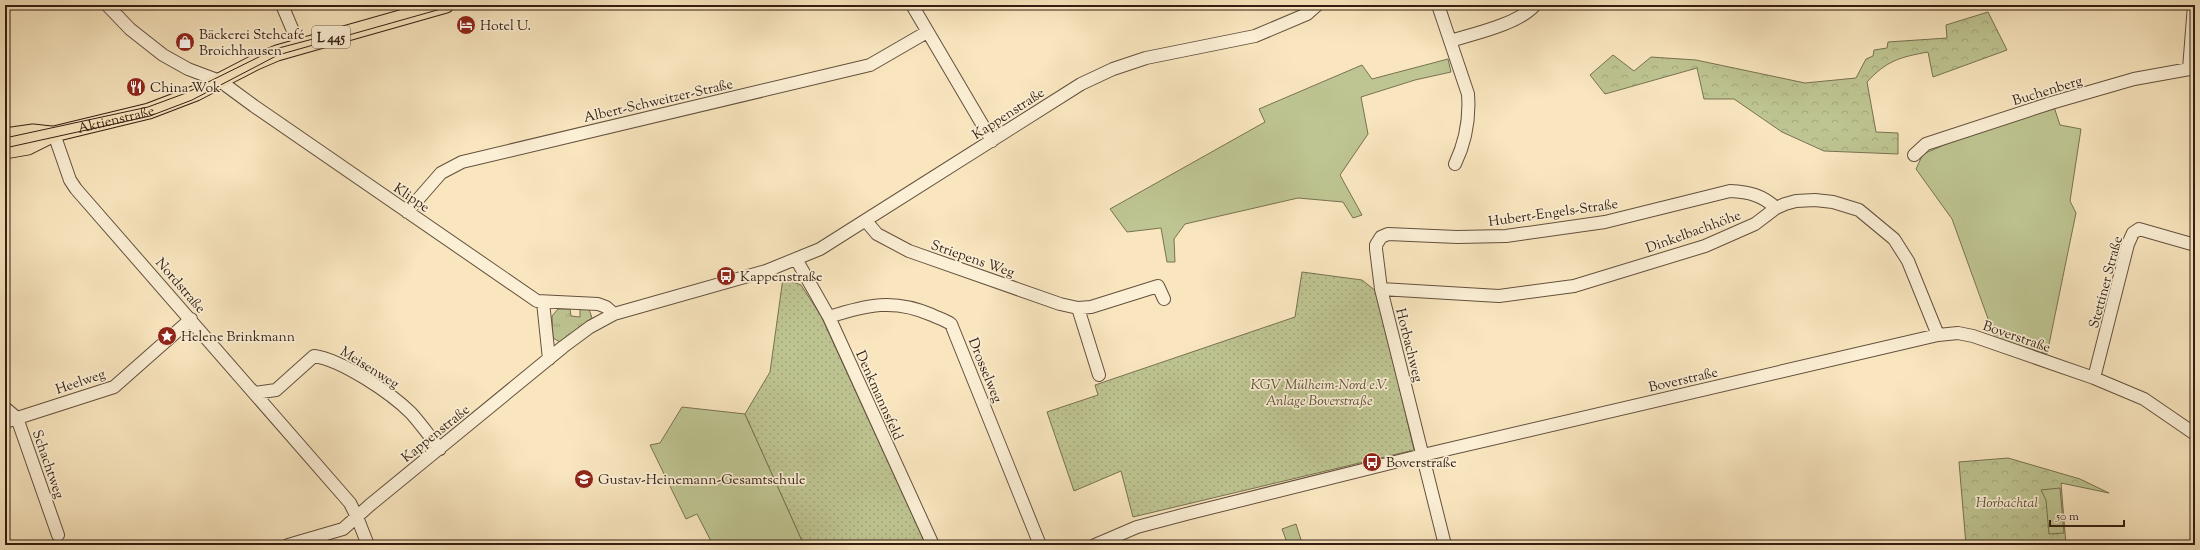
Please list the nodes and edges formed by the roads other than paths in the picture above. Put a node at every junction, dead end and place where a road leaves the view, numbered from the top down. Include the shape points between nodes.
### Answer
1 (107, 5) edge
2 (282, 5) edge
3 (446, 5) edge
4 (912, 5) edge
5 (1316, 5) edge
6 (1438, 5) edge
7 (1535, 5) edge
8 (2194, 5) edge
9 (927, 32) junction
10 (1450, 41) junction
11 (300, 45) junction
12 (2192, 69) edge
13 (220, 81) junction
14 (54, 134) junction
15 (5, 136) edge
16 (992, 141) junction
17 (5, 152) edge
18 (1914, 155) dead end
19 (1455, 164) dead end
20 (1776, 208) junction
21 (407, 212) junction
22 (866, 221) junction
23 (1378, 242) joint
24 (2195, 245) edge
25 (796, 259) junction
26 (1381, 289) junction
27 (1164, 299) dead end
28 (543, 302) junction
29 (1078, 308) junction
30 (614, 314) junction
31 (829, 317) junction
32 (191, 319) junction
33 (1938, 335) junction
34 (549, 359) junction
35 (1099, 375) dead end
36 (2094, 378) junction
37 (276, 390) junction
38 (254, 393) junction
39 (5, 408) edge
40 (272, 414) junction
41 (17, 418) junction
42 (5, 422) edge
43 (2195, 434) edge
44 (440, 449) junction
45 (1423, 455) junction
46 (357, 517) junction
47 (58, 535) dead end
48 (288, 545) edge
49 (368, 545) edge
50 (933, 545) edge
51 (1040, 545) edge
52 (1096, 545) edge
53 (1445, 545) edge

1 - 13 street, Klippe via 130,29 163,55
2 - 11 street
3 - 11 main road, Aktienstraße / L 445
4 - 9 street
5 - 16 street, Kappenstraße via 1306,14 1255,36 1146,58 1113,70 1081,84
6 - 10 street
7 - 10 street via 1529,11 1501,24
8 - 12 street
9 - 16 street
9 - 21 street, Albert-Schweitzer-Straße via 870,65 462,162 441,173
10 - 19 street via 1468,94 1469,109 1464,146
11 - 13 main road, Aktienstraße / L 445 via 256,62
12 - 18 street, Buchenberg via 2134,79 2052,103 1926,144
13 - 14 main road, Aktienstraße / L 445 via 149,111
13 - 21 street, Klippe
14 - 15 main road, Aktienstraße / L 445 via 34,132
14 - 17 main road, Aktienstraße / L 445 via 28,147
14 - 32 street, Nordstraße via 70,180 76,189
16 - 22 street, Kappenstraße
20 - 23 street, Hubert-Engels-Straße via 1752,193 1730,191 1593,225 1506,236 1388,234 1381,237
20 - 26 street, Dinkelbachhöhe via 1755,224 1705,246 1574,286 1499,296
20 - 33 street, Dinkelbachhöhe via 1796,201 1833,202 1859,210 1877,223 1904,253
21 - 28 street, Klippe via 537,301
22 - 25 street, Kappenstraße via 830,244
22 - 29 street, Striepens Weg via 877,234 909,251 1038,297
23 - 26 street, Horbachweg via 1376,249
24 - 36 street, Stettiner Straße via 2139,229 2133,233
25 - 30 street, Kappenstraße via 766,271
25 - 31 street, Denkmannsfeld
26 - 45 street, Horbachweg
27 - 29 street, Striepens Weg via 1158,286 1091,307
28 - 30 street via 598,304
28 - 34 street
29 - 35 street
30 - 34 street, Kappenstraße via 590,327
31 - 50 street, Denkmannsfeld
31 - 51 street, Drosselweg via 862,307 895,305 916,308 951,324
32 - 38 street, Nordstraße
32 - 41 street, Heelweg via 114,387
33 - 36 street, Boverstraße via 1958,333 1973,336
33 - 45 street, Boverstraße
34 - 44 street, Kappenstraße
36 - 43 street, Boverstraße via 2144,399
37 - 38 street
37 - 40 street
37 - 44 street, Meisenweg via 314,356 328,358 381,389 410,413
38 - 40 street, Nordstraße
39 - 41 street, Schachtweg
40 - 46 street, Nordstraße via 350,503
41 - 42 street, Heelweg
41 - 47 street, Schachtweg
44 - 46 street, Kappenstraße
45 - 52 street, Boverstraße via 1137,527
45 - 53 street, Horbachweg
46 - 48 street, Kappenstraße via 343,529
46 - 49 street, Nordstraße

